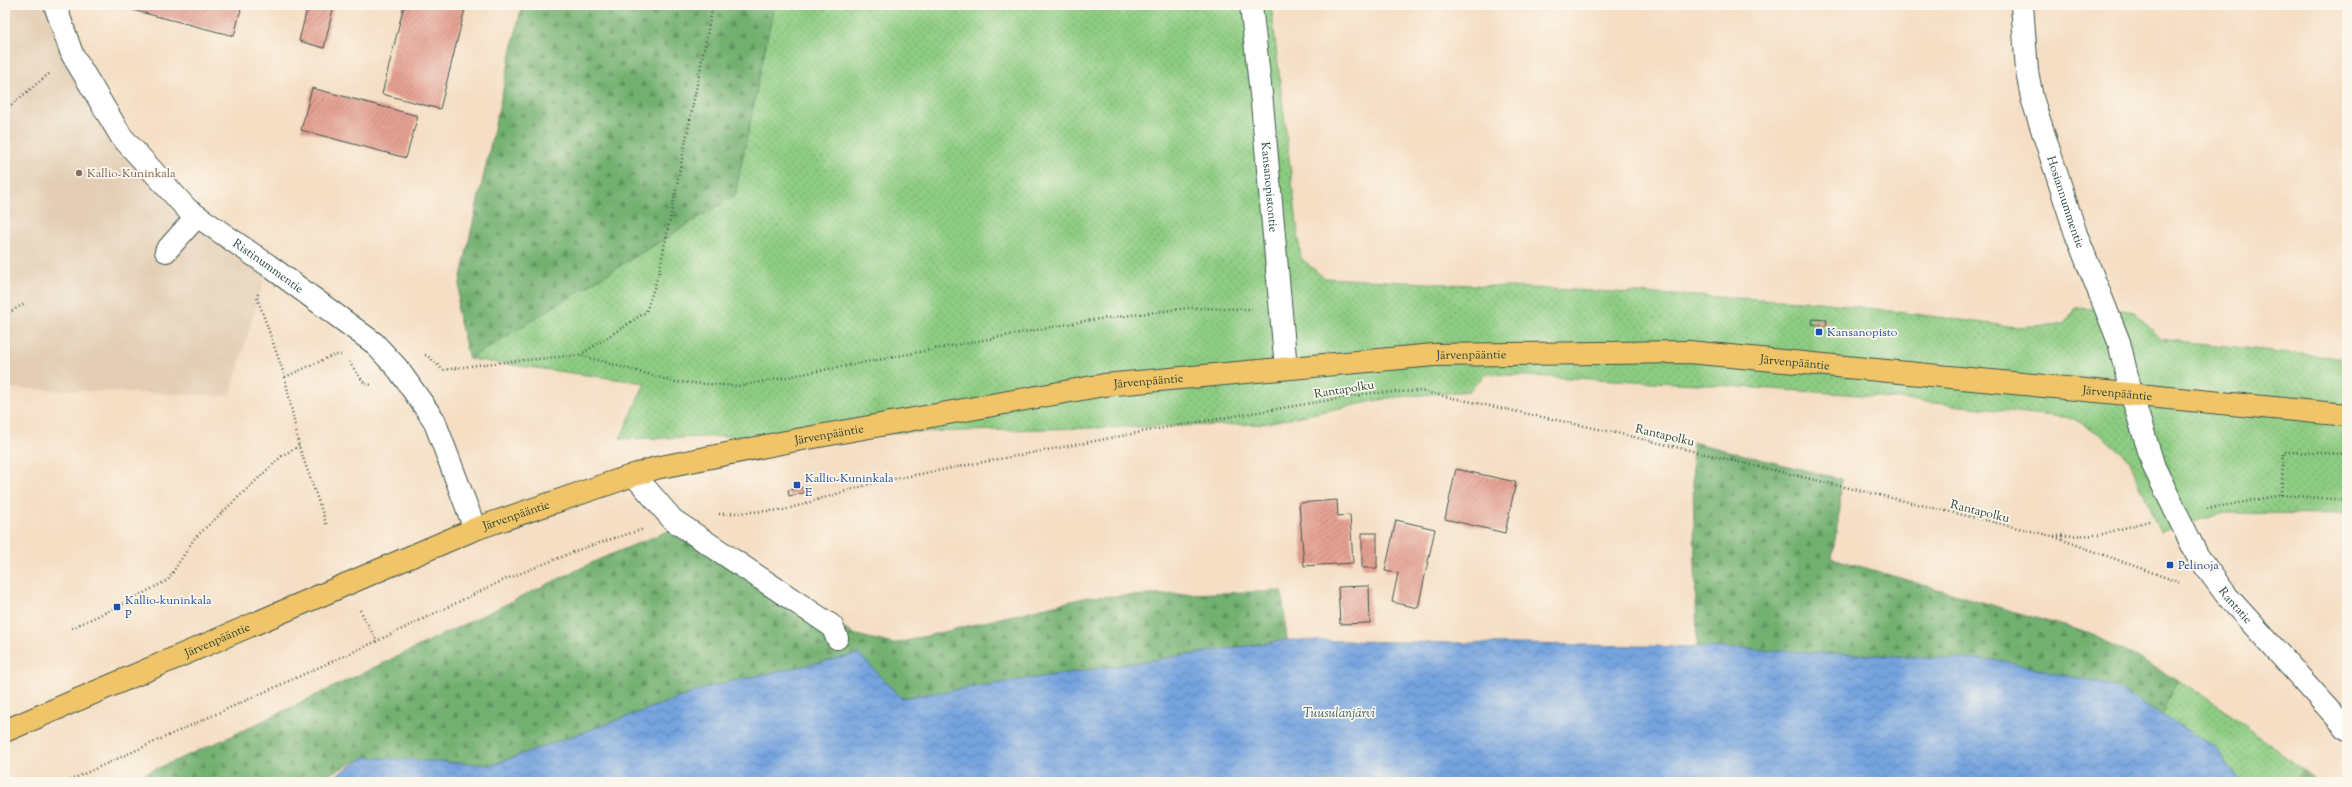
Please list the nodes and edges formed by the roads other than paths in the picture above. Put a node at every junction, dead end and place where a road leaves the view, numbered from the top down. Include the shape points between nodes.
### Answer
1 (55, 5) edge
2 (1251, 5) edge
3 (2022, 5) edge
4 (197, 216) junction
5 (166, 251) dead end
6 (1286, 368) junction
7 (2131, 394) junction
8 (2347, 415) edge
9 (634, 475) junction
10 (475, 529) junction
11 (837, 638) dead end
12 (2347, 729) edge
13 (5, 731) edge

1 - 4 street, Ristinummentie via 72,54 121,136 186,209
2 - 6 street, Kansanopistontie
3 - 7 street, Hosiannummentie via 2027,71 2032,98 2076,234 2119,342
4 - 5 street
4 - 10 street, Ristinummentie via 374,343 398,369 434,420
6 - 7 main road, Järvenpääntie via 1434,355 1689,352
6 - 9 main road, Järvenpääntie via 1104,385 791,441 656,468
7 - 8 main road, Järvenpääntie
7 - 12 street, Rantatie via 2154,467 2197,555 2227,596
9 - 10 main road, Järvenpääntie
9 - 11 street via 673,520 832,626
10 - 13 main road, Järvenpääntie

